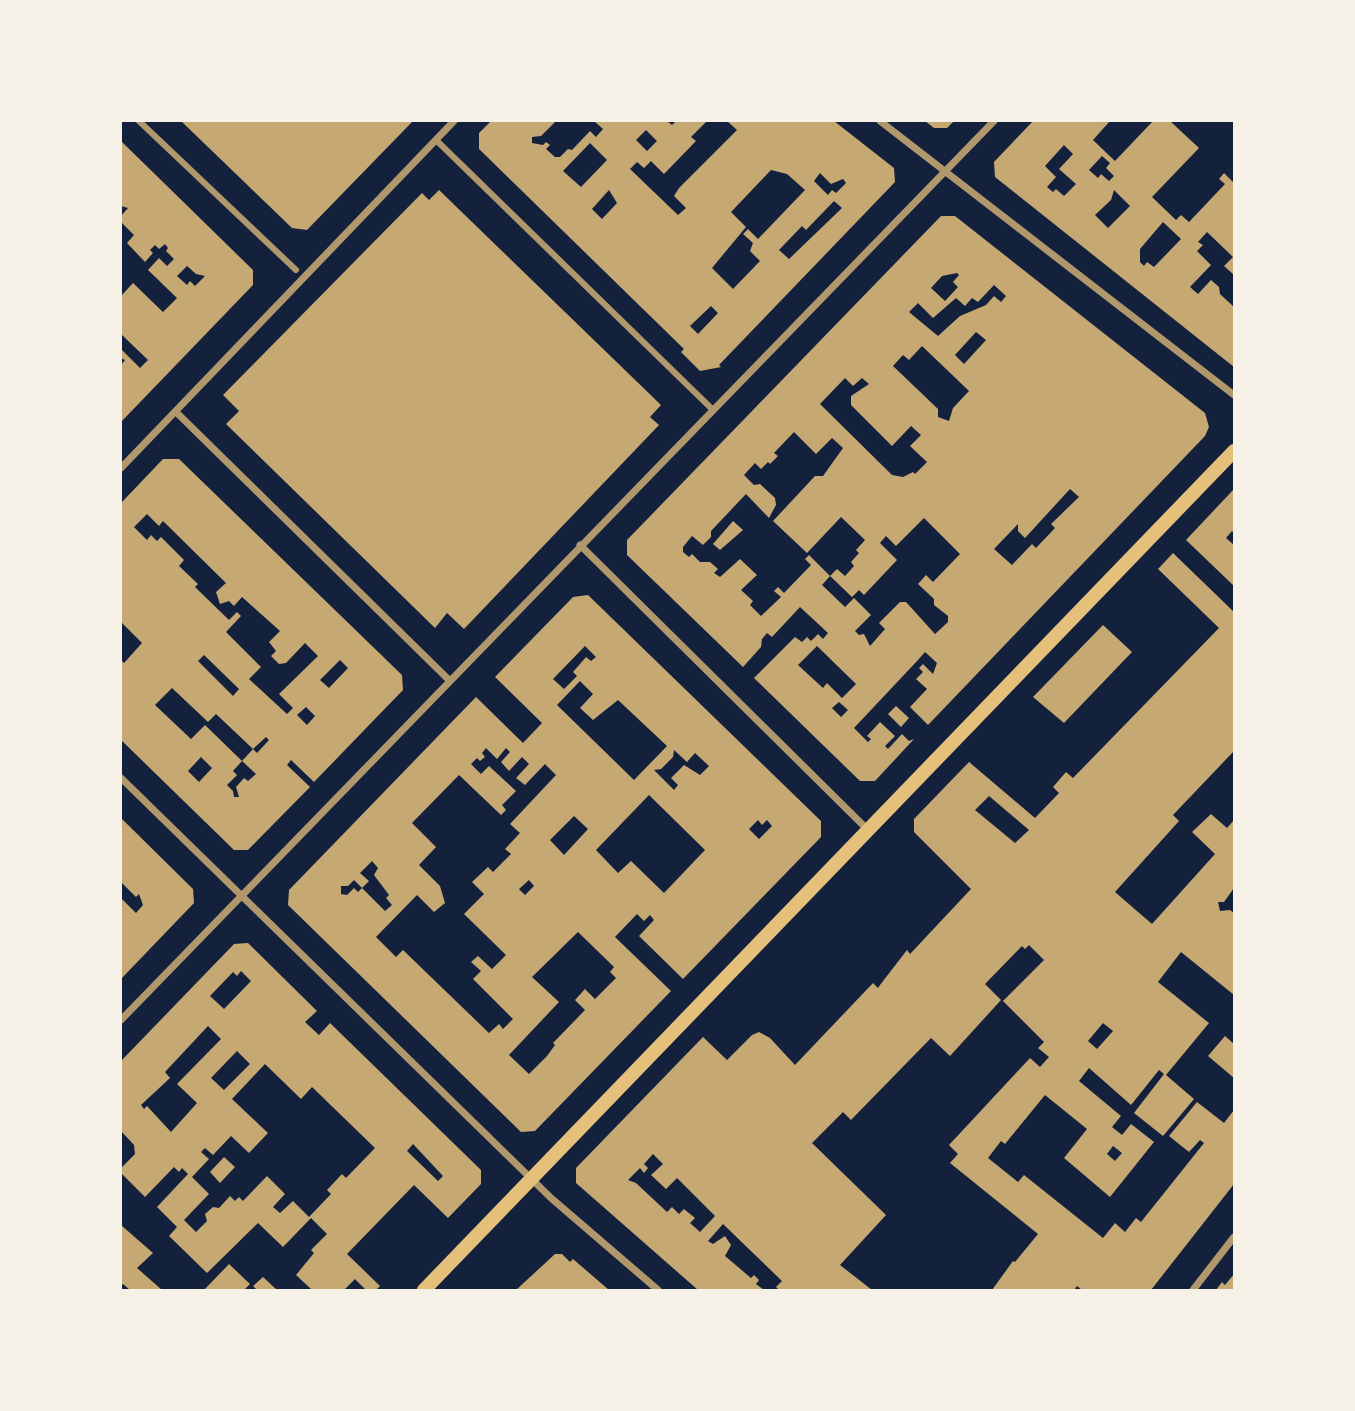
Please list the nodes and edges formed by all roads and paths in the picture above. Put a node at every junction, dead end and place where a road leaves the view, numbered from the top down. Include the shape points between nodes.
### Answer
1 (139, 121) edge
2 (454, 121) edge
3 (880, 121) edge
4 (994, 121) edge
5 (436, 140) junction
6 (945, 172) junction
7 (296, 270) dead end
8 (1234, 395) edge
9 (712, 409) junction
10 (176, 412) junction
11 (1234, 451) edge
12 (121, 468) edge
13 (580, 545) junction
14 (449, 680) junction
15 (121, 778) edge
16 (869, 831) junction
17 (242, 896) junction
18 (121, 1020) edge
19 (531, 1178) junction
20 (1234, 1237) edge
21 (425, 1290) edge
22 (658, 1290) edge
23 (1193, 1290) edge

1 - 7 street
2 - 5 street
3 - 6 street
4 - 6 street
5 - 9 street
5 - 10 street
6 - 8 street
6 - 9 street
9 - 13 street
10 - 12 street
10 - 14 street
11 - 16 main road
13 - 14 street
13 - 16 street
14 - 17 street
15 - 17 street
16 - 19 main road
17 - 18 street
17 - 19 street
19 - 21 main road
19 - 22 street
20 - 23 street

